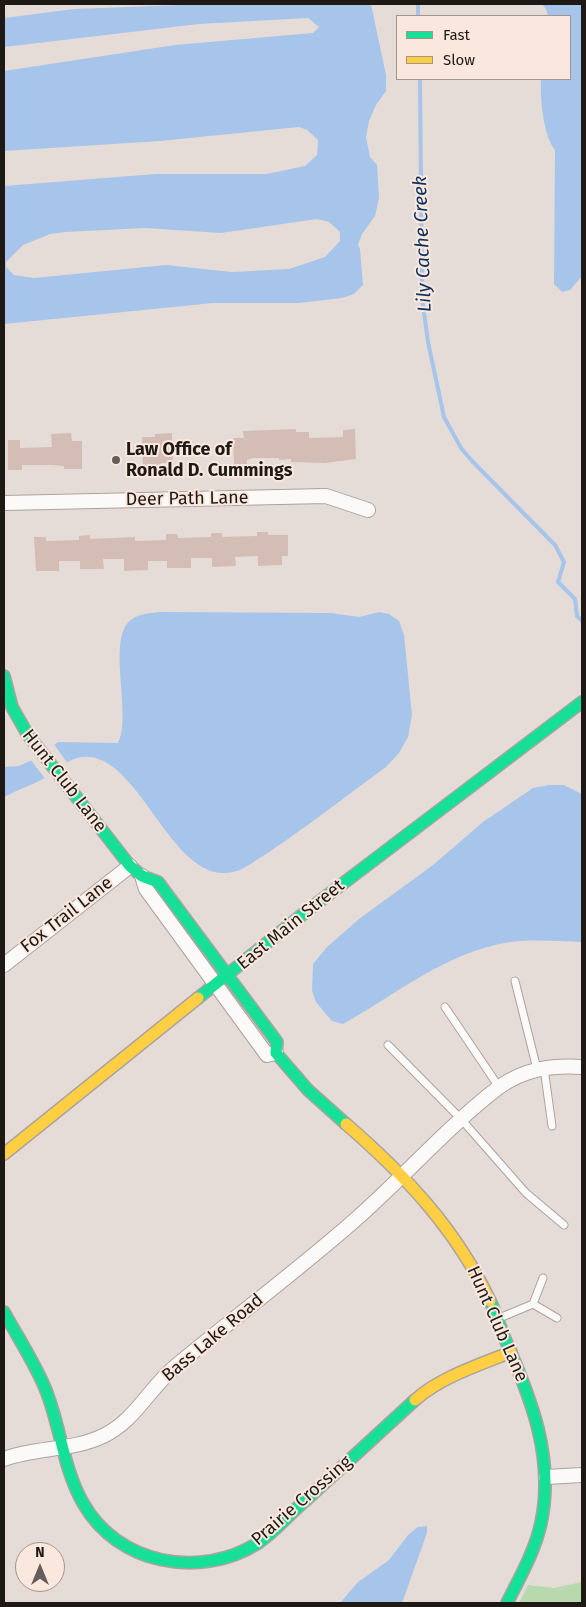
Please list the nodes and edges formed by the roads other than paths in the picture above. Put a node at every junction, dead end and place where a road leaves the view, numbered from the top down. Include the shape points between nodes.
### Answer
1 (4, 503) edge
2 (368, 510) dead end
3 (4, 676) edge
4 (582, 702) edge
5 (130, 866) junction
6 (142, 876) junction
7 (4, 965) edge
8 (227, 976) junction
9 (515, 981) dead end
10 (215, 986) junction
11 (445, 1007) dead end
12 (388, 1044) dead end
13 (276, 1053) junction
14 (582, 1067) edge
15 (540, 1068) junction
16 (499, 1087) junction
17 (461, 1120) junction
18 (552, 1126) dead end
19 (4, 1154) edge
20 (402, 1175) junction
21 (564, 1225) dead end
22 (543, 1278) dead end
23 (533, 1304) junction
24 (4, 1312) edge
25 (557, 1318) dead end
26 (497, 1320) junction
27 (511, 1352) junction
28 (63, 1446) junction
29 (4, 1459) edge
30 (582, 1476) edge
31 (546, 1477) junction
32 (507, 1603) edge

1 - 2 street, Deer Path Lane via 326,496
3 - 5 street, Hunt Club Lane via 14,712
4 - 8 street, East Main Street
5 - 6 street, Hunt Club Lane
5 - 7 street, Fox Trail Lane
6 - 8 street, Hunt Club Lane via 158,882
6 - 10 street, Hunt Club Lane via 146,889
8 - 10 street, East Main Street
8 - 13 street, Hunt Club Lane via 277,1042
9 - 15 lane
10 - 13 street, Hunt Club Lane via 267,1055
10 - 19 street, East Main Street
11 - 16 lane
12 - 17 lane
13 - 20 street, Hunt Club Lane via 315,1099 374,1147
14 - 15 street, Bass Lake Road
15 - 16 street, Bass Lake Road via 510,1079
15 - 18 lane
16 - 17 street, Bass Lake Road
17 - 20 street, Bass Lake Road
17 - 21 lane via 526,1193
20 - 26 street, Hunt Club Lane via 452,1234 479,1279
20 - 28 street, Bass Lake Road via 315,1254 174,1367 126,1421 103,1436
22 - 23 lane
23 - 25 lane
23 - 26 lane
24 - 28 street, Prairie Crossing via 48,1394
26 - 27 street, Hunt Club Lane
27 - 28 street, Prairie Crossing via 450,1377 423,1393 258,1543 215,1561 196,1564 160,1560 136,1552 116,1540 103,1530 84,1506 73,1486
27 - 31 street, Hunt Club Lane via 538,1420
28 - 29 street, Bass Lake Road
30 - 31 street
31 - 32 street, Hunt Club Lane via 543,1513 531,1555

